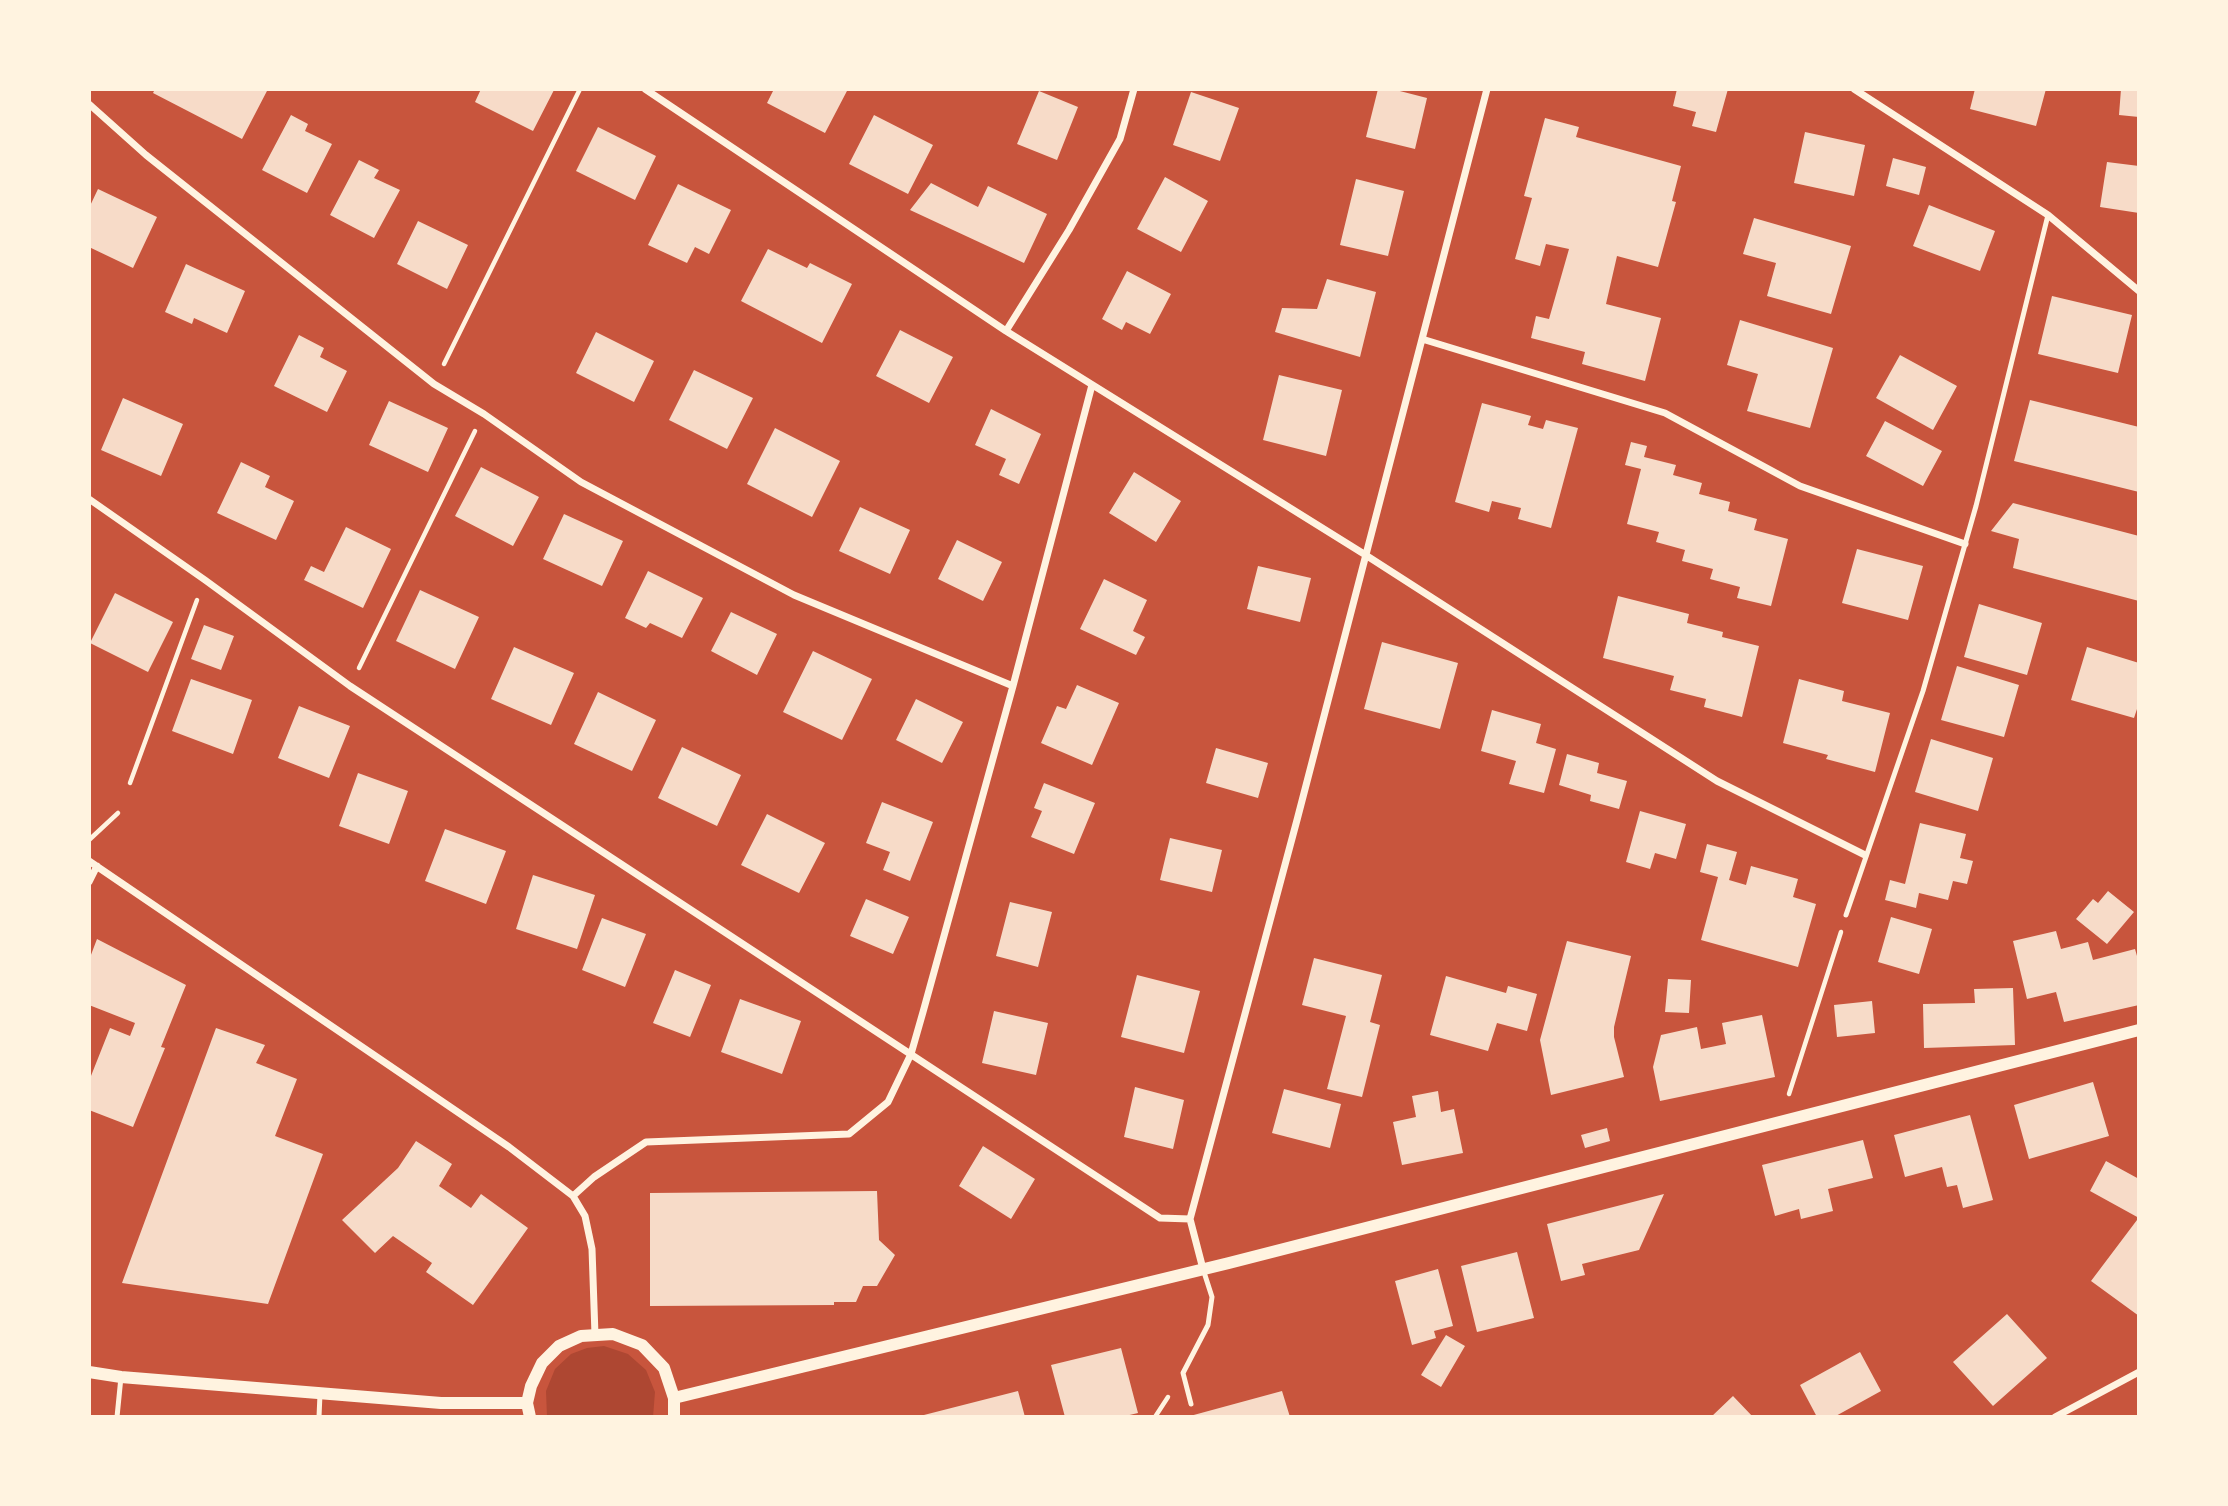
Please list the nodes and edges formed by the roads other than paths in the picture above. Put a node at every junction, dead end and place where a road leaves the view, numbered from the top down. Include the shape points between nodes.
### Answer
1 (645, 89) edge
2 (1134, 89) edge
3 (1487, 89) edge
4 (1854, 89) edge
5 (89, 104) edge
6 (2048, 215) junction
7 (2139, 291) edge
8 (1006, 331) junction
9 (1422, 340) junction
10 (1092, 384) junction
11 (89, 499) edge
12 (1965, 544) junction
13 (1364, 554) junction
14 (1013, 686) junction
15 (1865, 855) junction
16 (89, 861) edge
17 (97, 866) junction
18 (89, 882) edge
19 (1846, 915) road end
20 (2139, 1030) edge
21 (911, 1054) junction
22 (573, 1195) junction
23 (1190, 1219) junction
24 (1203, 1269) junction
25 (595, 1335) junction
26 (89, 1372) edge
27 (2139, 1372) edge
28 (121, 1377) junction
29 (320, 1394) junction
30 (674, 1398) junction
31 (1191, 1404) dead end
32 (529, 1410) edge
33 (117, 1417) edge
34 (318, 1417) edge
35 (674, 1417) edge
36 (2055, 1417) edge

1 - 8 street
2 - 8 street via 1119,139
3 - 9 street
4 - 6 street
5 - 14 street via 146,155 434,384 581,482 794,595
6 - 7 street
6 - 12 lane
8 - 10 street
9 - 12 street via 1665,413 1800,486
9 - 13 street
10 - 13 street
10 - 14 street
11 - 21 street via 350,686
12 - 15 lane via 1923,691
13 - 15 street via 1717,781
13 - 23 street
14 - 21 street
15 - 19 lane
16 - 17 street
17 - 18 street
17 - 22 street
20 - 24 street
21 - 22 street via 888,1102 849,1134 646,1142
21 - 23 street via 1160,1218
22 - 25 street via 585,1216 592,1249
23 - 24 street
24 - 30 street
24 - 31 lane via 1212,1297 1208,1325 1183,1373
25 - 30 street via 613,1334 642,1345 664,1368
25 - 32 street via 559,1346 542,1363 531,1385
26 - 28 street
27 - 36 street
28 - 29 street
28 - 33 lane
29 - 32 street
29 - 34 lane
30 - 35 street

